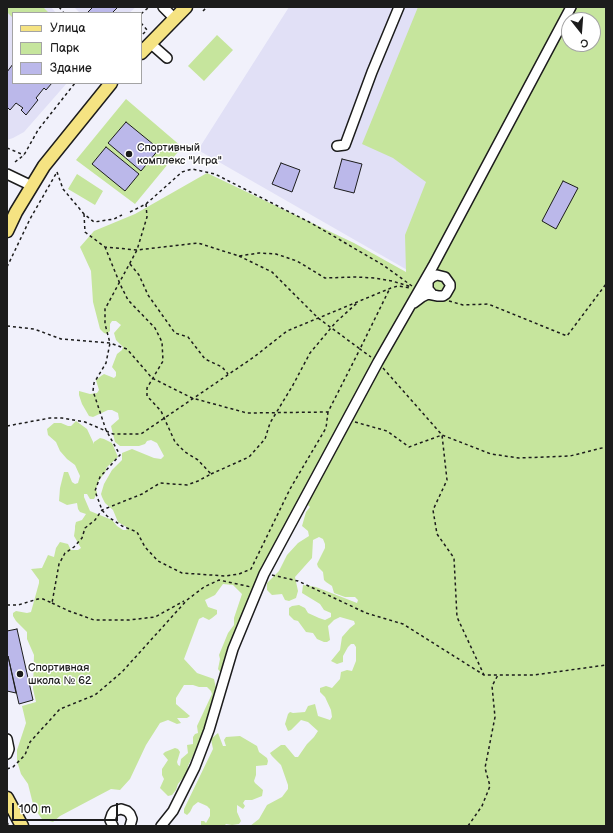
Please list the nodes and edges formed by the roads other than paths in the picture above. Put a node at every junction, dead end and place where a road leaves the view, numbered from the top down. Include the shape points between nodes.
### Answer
1 (163, 7) edge
2 (186, 7) edge
3 (399, 7) edge
4 (571, 7) edge
5 (175, 19) junction
6 (146, 40) edge
7 (142, 50) edge
8 (167, 58) dead end
9 (110, 84) edge
10 (337, 146) dead end
11 (7, 174) edge
12 (32, 186) junction
13 (7, 231) edge
14 (433, 266) junction
15 (442, 275) junction
16 (433, 295) junction
17 (409, 309) junction
18 (7, 739) edge
19 (7, 754) edge
20 (7, 798) edge
21 (22, 826) edge
22 (113, 826) edge
23 (130, 826) edge
24 (162, 826) edge

1 - 5 street
2 - 5 main road
3 - 10 street via 371,71 345,145
4 - 14 street
5 - 6 main road
6 - 7 main road
6 - 8 street
9 - 12 main road via 44,166
11 - 12 street
12 - 13 main road
14 - 15 street
14 - 17 street
15 - 16 street via 432,277 428,281 428,289
15 - 16 street via 450,284 448,291 443,296
16 - 17 street via 428,294 416,300
17 - 24 street via 264,574 233,649 195,767 173,811
18 - 19 street
20 - 21 main road
22 - 23 street via 110,820 112,814 121,809 127,810 130,814

